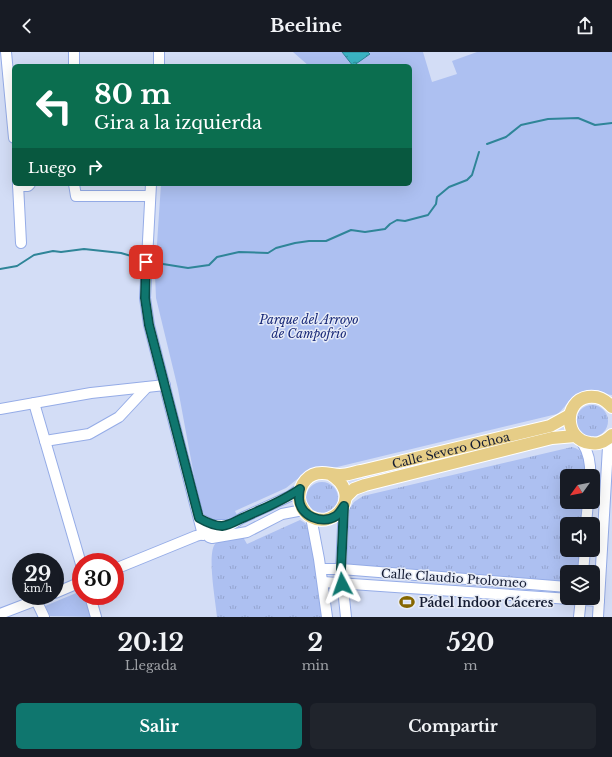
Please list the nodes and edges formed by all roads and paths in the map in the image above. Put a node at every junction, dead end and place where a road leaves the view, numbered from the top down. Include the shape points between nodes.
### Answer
1 (6, 52) edge
2 (74, 52) edge
3 (159, 52) edge
4 (74, 64) edge
5 (159, 64) edge
6 (12, 116) edge
7 (18, 186) edge
8 (74, 186) edge
9 (151, 186) edge
10 (150, 196) junction
11 (21, 243) dead end
12 (164, 385) junction
13 (147, 387) junction
14 (609, 402) edge
15 (34, 403) junction
16 (0, 409) edge
17 (570, 415) junction
18 (612, 435) edge
19 (579, 439) junction
20 (45, 441) junction
21 (591, 469) edge
22 (330, 474) junction
23 (300, 489) junction
24 (345, 501) junction
25 (307, 514) junction
26 (199, 518) junction
27 (235, 523) junction
28 (239, 533) junction
29 (203, 535) junction
30 (78, 553) edge
31 (598, 565) edge
32 (124, 566) edge
33 (341, 569) junction
34 (321, 570) junction
35 (322, 582) junction
36 (342, 584) junction
37 (560, 586) edge
38 (560, 598) edge
39 (23, 605) edge
40 (38, 605) edge
41 (93, 605) edge
42 (581, 605) edge
43 (599, 605) edge
44 (0, 614) edge
45 (44, 617) edge
46 (96, 617) edge
47 (327, 617) edge
48 (346, 617) edge
49 (580, 617) edge
50 (598, 617) edge

1 - 6 street
2 - 4 street
3 - 5 street
7 - 11 street
8 - 10 street via 76,196
9 - 10 street
10 - 12 street via 145,298
12 - 13 street
12 - 26 street
13 - 15 street
13 - 20 street via 119,417 89,434
14 - 17 main road via 596,396 584,398 575,404
15 - 16 street
15 - 20 street
17 - 19 main road via 571,431
17 - 22 main road, Calle Severo Ochoa via 550,426 355,472
18 - 19 main road, Calle Severo Ochoa via 599,444
18 - 31 street via 608,447
19 - 21 street via 588,451
19 - 24 main road, Calle Severo Ochoa via 552,438 365,485 354,489
20 - 30 street
22 - 23 main road via 312,475 304,481
22 - 24 main road via 344,487
23 - 25 main road via 299,500
23 - 27 street
24 - 25 main road via 336,516 324,520
24 - 33 street
25 - 28 street via 282,514 248,532
25 - 34 street
26 - 27 street via 212,525
26 - 29 street
27 - 28 street via 236,531
27 - 29 street
28 - 29 street via 212,538
29 - 32 street
33 - 34 street, Calle Claudio Ptolomeo
33 - 36 street
33 - 37 street, Calle Claudio Ptolomeo
34 - 35 street
35 - 36 street, Calle Claudio Ptolomeo
35 - 47 street
36 - 38 street, Calle Claudio Ptolomeo
36 - 48 street
39 - 44 street
40 - 45 street
41 - 46 street
42 - 49 street
43 - 50 street

